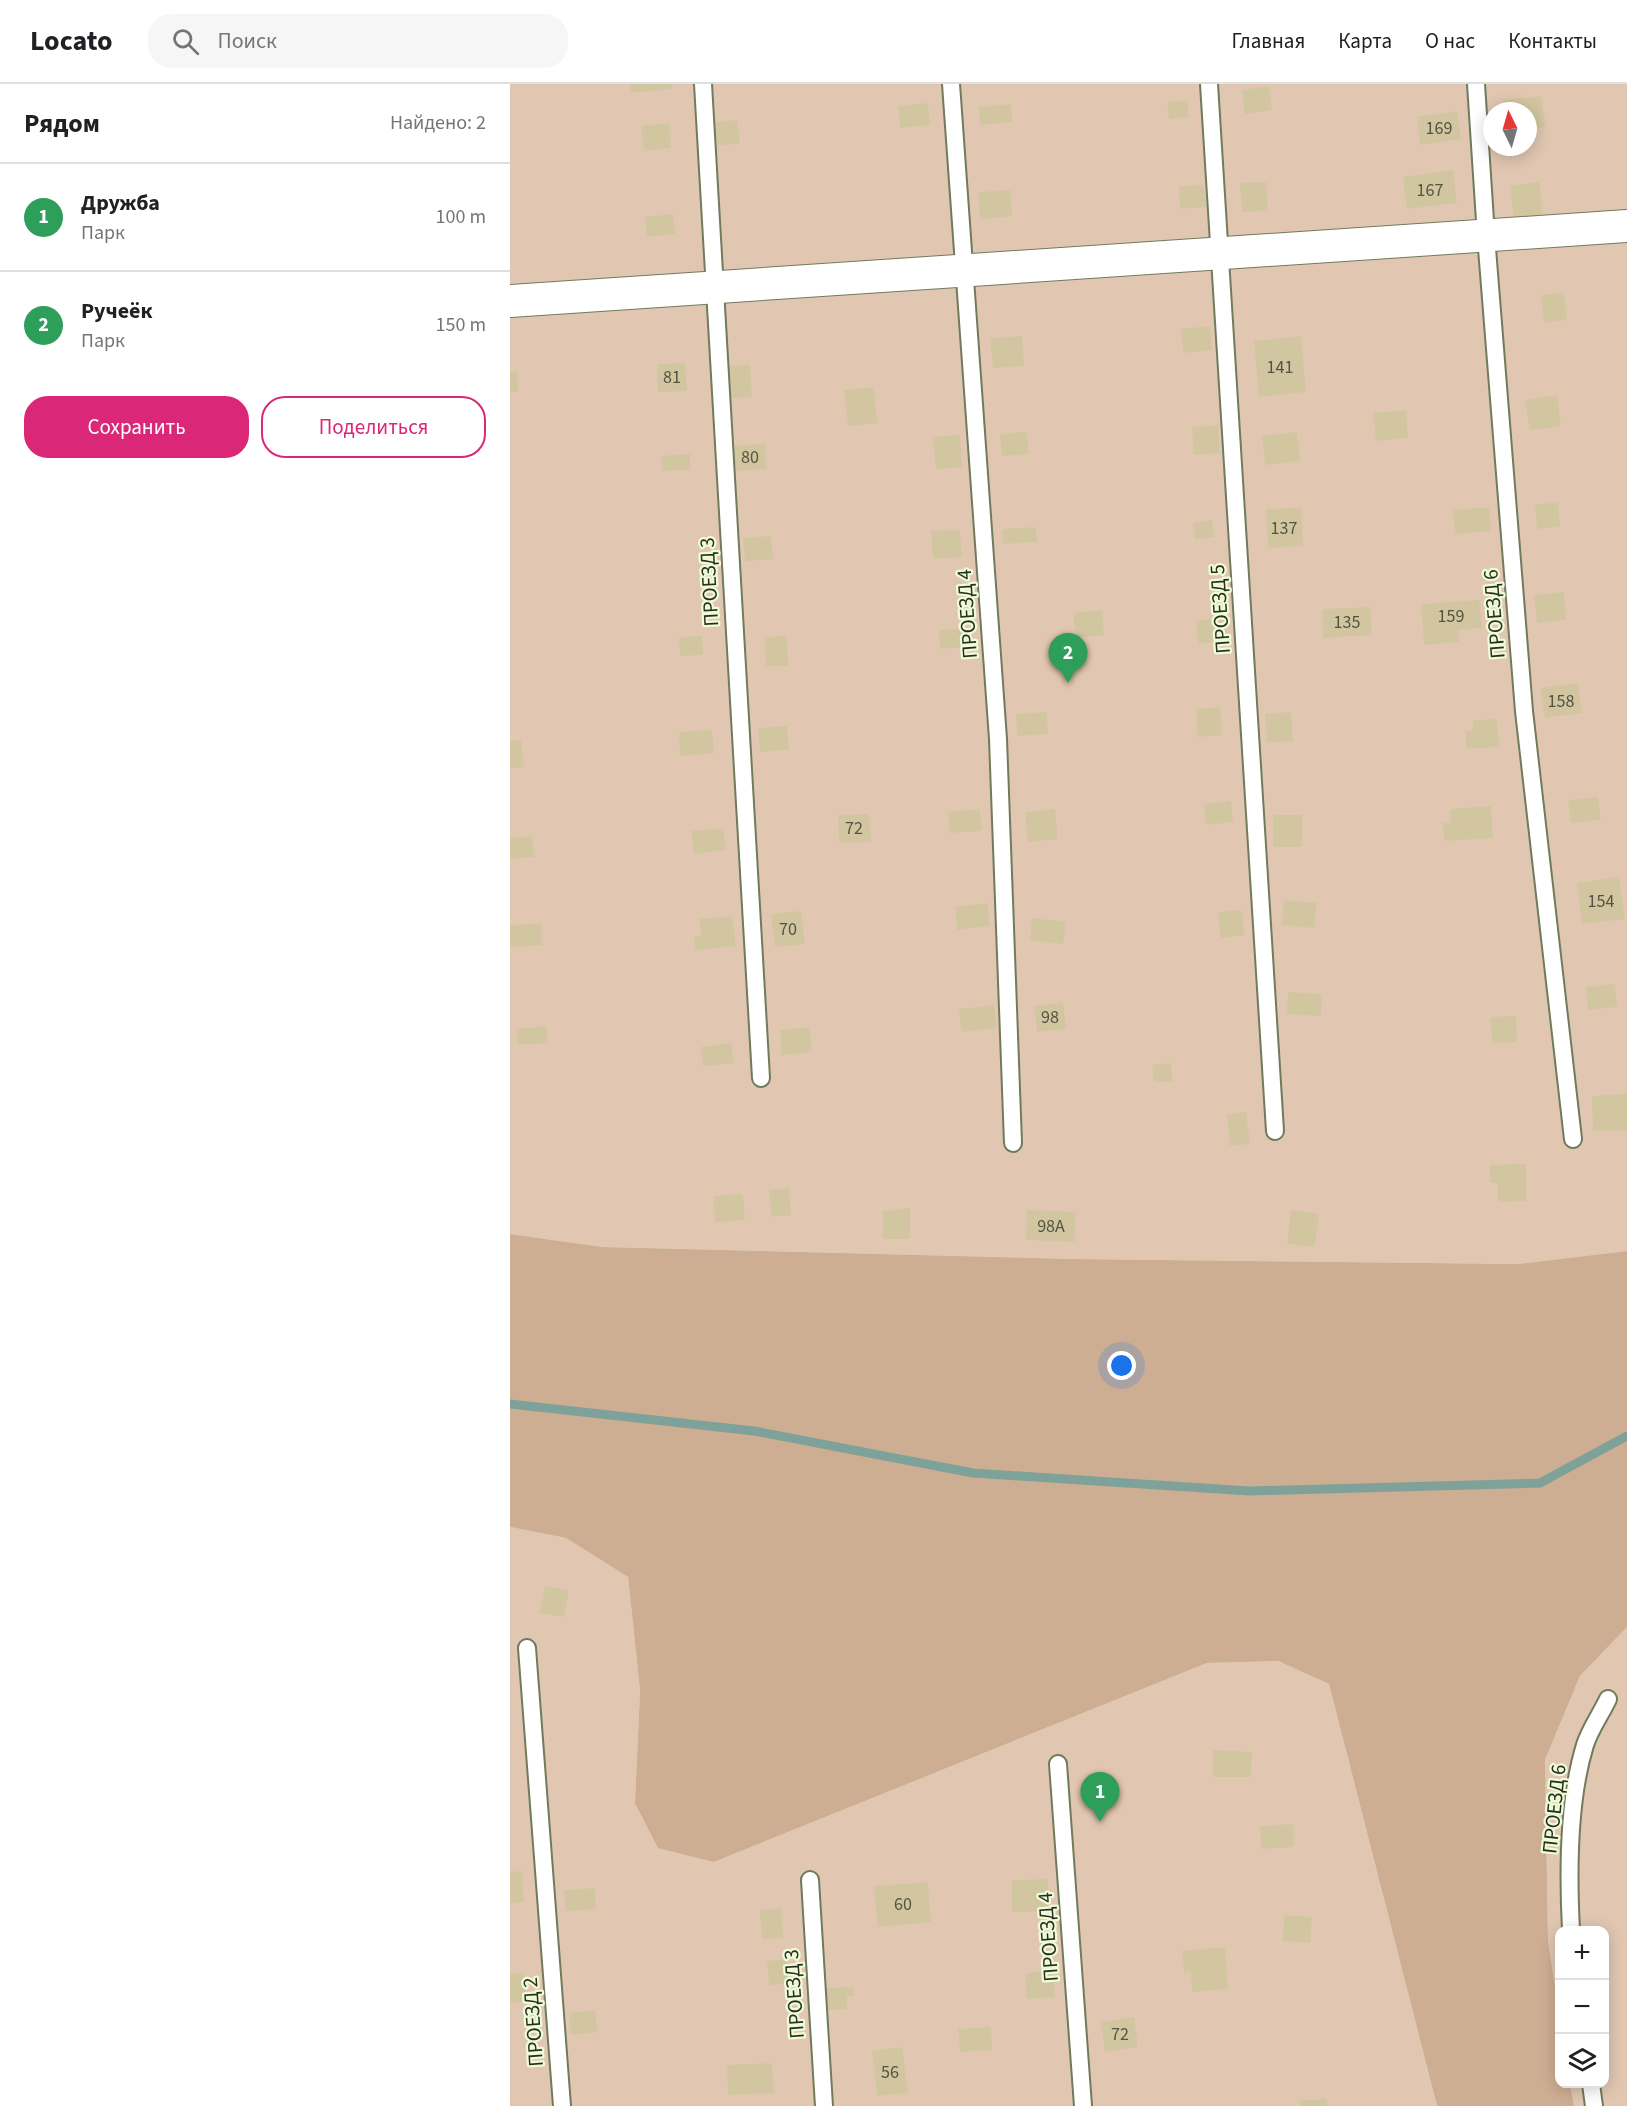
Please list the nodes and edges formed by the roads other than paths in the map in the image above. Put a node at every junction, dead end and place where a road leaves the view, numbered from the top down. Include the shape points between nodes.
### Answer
1 (703, 84) edge
2 (951, 84) edge
3 (1209, 84) edge
4 (1476, 84) edge
5 (1627, 226) edge
6 (1486, 236) junction
7 (1220, 253) junction
8 (966, 271) junction
9 (715, 288) junction
10 (510, 301) edge
11 (761, 1078) dead end
12 (1275, 1131) dead end
13 (1573, 1139) dead end
14 (1013, 1143) dead end
15 (527, 1648) dead end
16 (1608, 1699) dead end
17 (1058, 1764) dead end
18 (810, 1880) dead end
19 (1571, 1926) edge
20 (1592, 2088) edge
21 (562, 2106) edge
22 (824, 2106) edge
23 (1083, 2106) edge
24 (1594, 2106) edge

1 - 9 lane, ПРОЕЗД 3
2 - 8 lane, ПРОЕЗД 4
3 - 7 lane, ПРОЕЗД 5
4 - 6 lane, ПРОЕЗД 6
5 - 6 street
6 - 7 street
6 - 13 lane, ПРОЕЗД 6 via 1524,711
7 - 8 street
7 - 12 lane, ПРОЕЗД 5
8 - 9 street
8 - 14 lane, ПРОЕЗД 4 via 999,739
9 - 10 street
9 - 11 lane, ПРОЕЗД 3
15 - 21 lane, ПРОЕЗД 2
16 - 19 lane, ПРОЕЗД 6 via 1585,1743 1575,1797 1569,1887
17 - 23 lane, ПРОЕЗД 4
18 - 22 lane, ПРОЕЗД 3
20 - 24 lane

